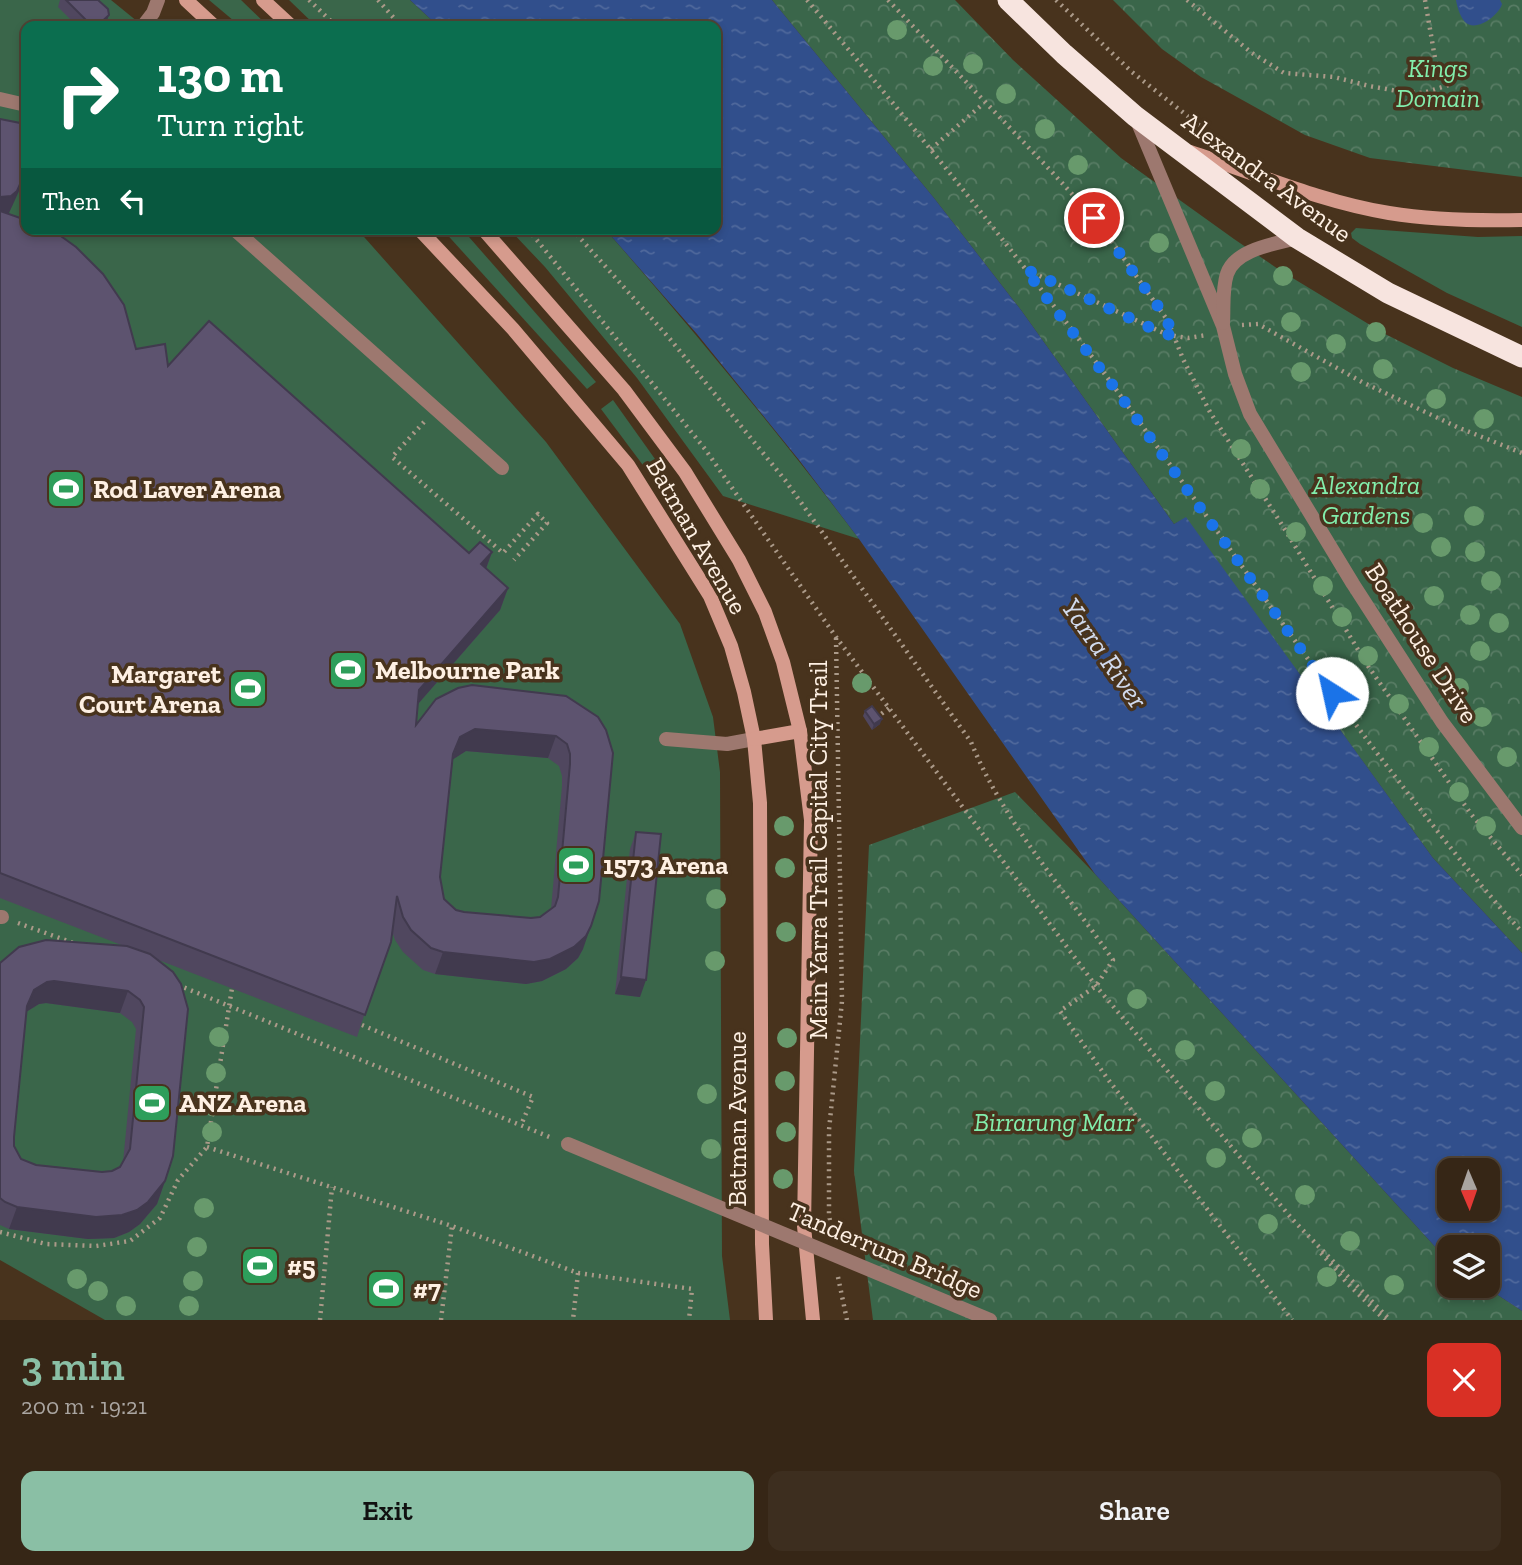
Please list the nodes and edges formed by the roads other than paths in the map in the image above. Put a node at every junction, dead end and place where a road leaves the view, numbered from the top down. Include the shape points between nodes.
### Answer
1 (158, 0) edge
2 (186, 0) edge
3 (264, 0) edge
4 (1008, 0) edge
5 (147, 21) edge
6 (209, 21) edge
7 (286, 21) edge
8 (0, 99) edge
9 (21, 104) edge
10 (1135, 116) junction
11 (1177, 147) junction
12 (1522, 220) edge
13 (241, 235) edge
14 (425, 235) edge
15 (488, 235) edge
16 (1297, 238) junction
17 (1223, 328) junction
18 (1522, 357) edge
19 (502, 468) dead end
20 (800, 731) junction
21 (666, 739) dead end
22 (754, 739) junction
23 (1522, 828) edge
24 (568, 1144) road end
25 (766, 1320) edge
26 (813, 1320) edge
27 (990, 1320) edge

1 - 5 street
2 - 6 street
3 - 7 street
4 - 10 highway, Alexandra Avenue
8 - 9 street
10 - 11 highway, Alexandra Avenue
10 - 17 street, Boathouse Drive
11 - 12 street via 1366,208 1425,217
11 - 16 highway, Alexandra Avenue
13 - 19 street
14 - 22 street, Batman Avenue via 513,329 628,465 709,596 731,646
15 - 20 street, Batman Avenue via 624,390 715,519 765,612
16 - 17 street, Boathouse Drive via 1251,252 1233,263 1226,279
16 - 18 highway, Alexandra Avenue via 1388,293
17 - 23 street, Boathouse Drive via 1250,414 1442,722
20 - 22 street
20 - 26 street, Batman Avenue via 811,820 804,1226
21 - 22 street via 727,744
22 - 25 street, Batman Avenue via 761,815
24 - 27 street, Tanderrum Bridge, bridge

